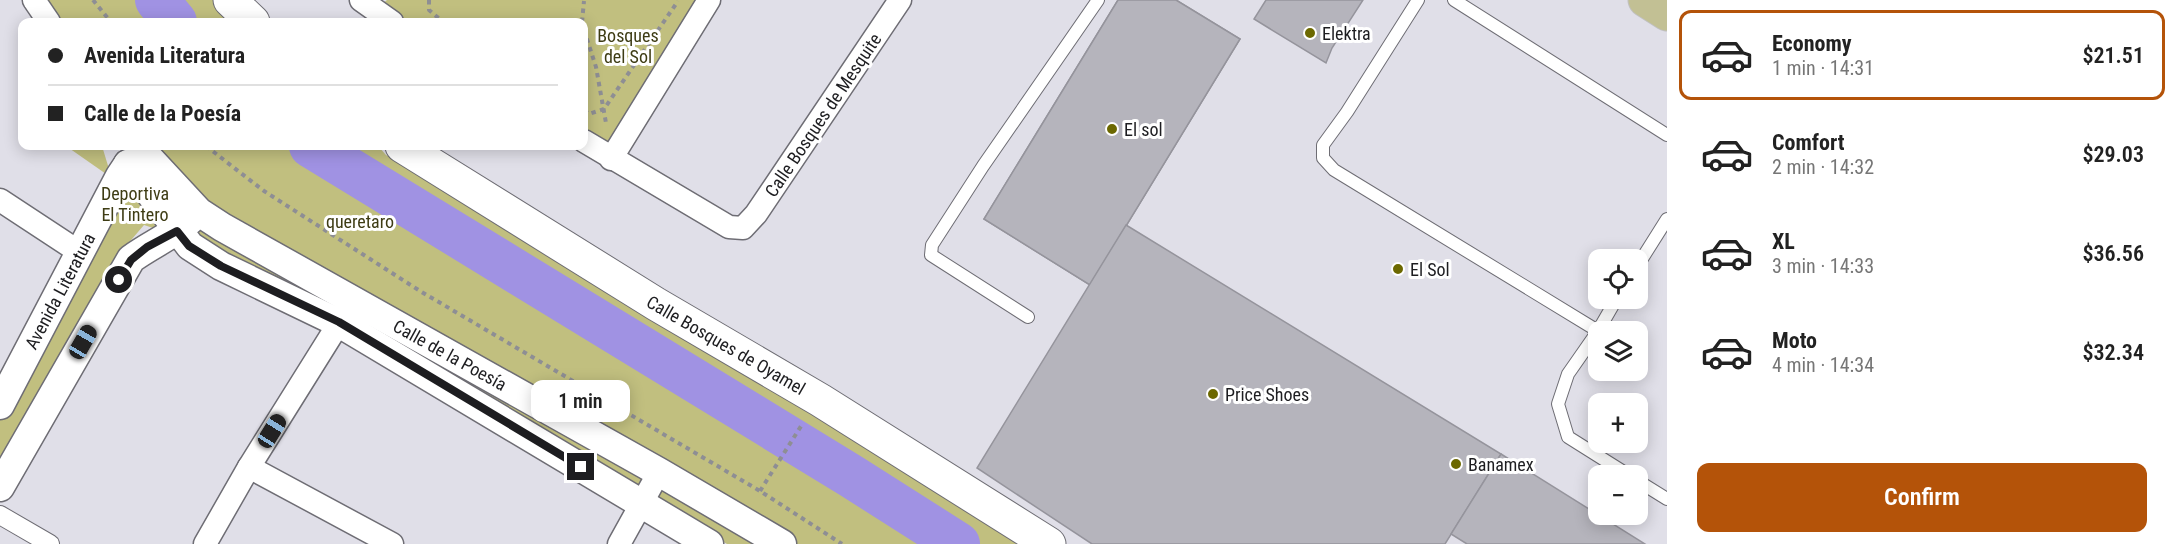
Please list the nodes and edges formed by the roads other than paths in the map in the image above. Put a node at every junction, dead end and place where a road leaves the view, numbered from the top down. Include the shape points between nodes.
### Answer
1 (34, 0) edge
2 (230, 0) edge
3 (710, 0) edge
4 (900, 0) edge
5 (1098, 0) edge
6 (1418, 0) edge
7 (1454, 0) edge
8 (1645, 0) edge
9 (1667, 14) edge
10 (46, 18) edge
11 (249, 18) edge
12 (1667, 135) edge
13 (588, 144) edge
14 (408, 150) edge
15 (133, 153) edge
16 (611, 159) junction
17 (0, 200) edge
18 (199, 212) junction
19 (1667, 219) edge
20 (177, 231) junction
21 (1648, 249) edge
22 (79, 252) junction
23 (1028, 317) dead end
24 (339, 322) junction
25 (1588, 325) edge
26 (1588, 345) edge
27 (0, 405) edge
28 (1613, 465) edge
29 (249, 467) junction
30 (659, 472) junction
31 (0, 487) edge
32 (1648, 487) edge
33 (1667, 499) edge
34 (642, 503) junction
35 (0, 515) edge
36 (50, 544) edge
37 (205, 544) edge
38 (392, 544) edge
39 (619, 544) edge
40 (709, 544) edge
41 (782, 544) edge
42 (1049, 544) edge

1 - 10 street
2 - 11 main road
3 - 16 street
4 - 16 street, Calle Bosques de Mesquite via 743,228 729,227
5 - 23 lane via 932,245 931,255
6 - 25 lane via 1323,145 1323,158 1334,170
7 - 12 lane
8 - 9 main road
13 - 16 street
14 - 42 main road, Calle Bosques de Oyamel
15 - 18 street, Calle de la Poesía
15 - 20 street, Calle de la Poesía
15 - 22 street, Avenida Literatura
17 - 22 street
18 - 20 street
18 - 30 street, Calle de la Poesía
19 - 21 lane
20 - 24 street, Calle de la Poesía via 189,246 221,266
20 - 31 street via 131,260
22 - 27 street, Avenida Literatura
24 - 29 street
24 - 34 street, Calle de la Poesía
26 - 28 lane via 1568,374 1558,404 1568,437
29 - 37 street
29 - 38 street
30 - 34 street
30 - 41 street, Calle de la Poesía
32 - 33 lane
34 - 39 street
34 - 40 street, Calle de la Poesía
35 - 36 street

